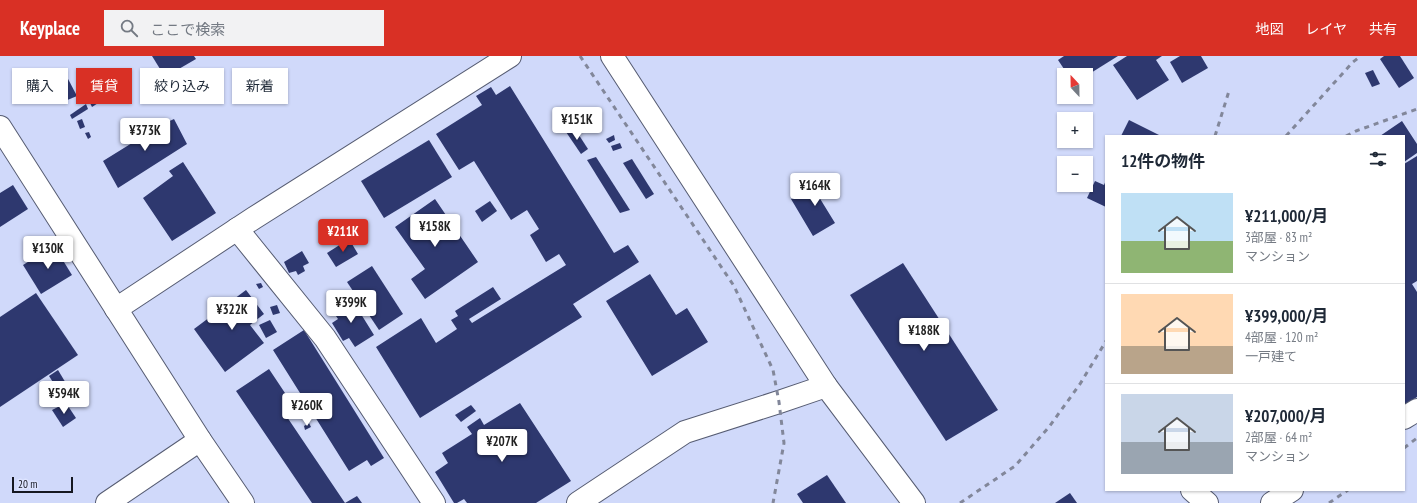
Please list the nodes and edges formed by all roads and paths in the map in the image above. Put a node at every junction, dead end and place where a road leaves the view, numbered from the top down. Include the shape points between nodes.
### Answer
1 (510, 56) edge
2 (612, 56) edge
3 (0, 127) edge
4 (237, 229) junction
5 (116, 309) junction
6 (826, 386) junction
7 (1417, 410) edge
8 (1405, 417) edge
9 (200, 440) junction
10 (1193, 491) edge
11 (1290, 491) edge
12 (107, 503) edge
13 (243, 503) edge
14 (434, 503) edge
15 (578, 503) edge
16 (914, 503) edge
17 (1207, 503) edge
18 (1272, 503) edge

1 - 4 lane
2 - 6 lane
3 - 5 lane
4 - 5 lane
4 - 14 lane via 325,338
5 - 9 lane
6 - 15 lane via 685,432
6 - 16 lane
7 - 8 lane
9 - 12 lane
9 - 13 lane
10 - 17 lane
11 - 18 lane

